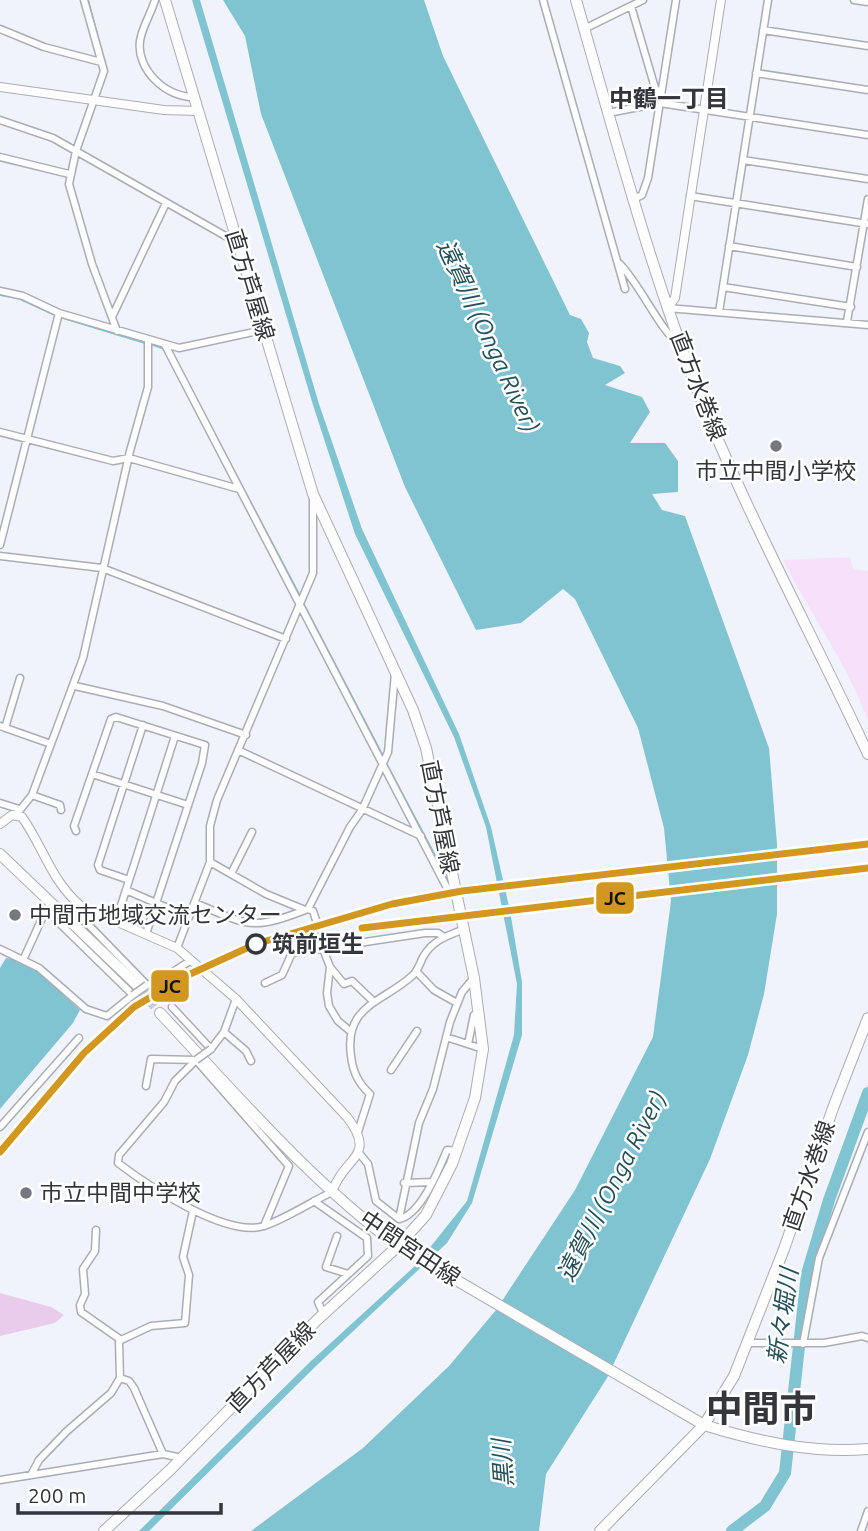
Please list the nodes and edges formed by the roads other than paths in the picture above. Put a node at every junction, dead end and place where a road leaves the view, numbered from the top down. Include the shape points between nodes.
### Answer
1 (84, 0) edge
2 (155, 0) edge
3 (165, 0) edge
4 (543, 0) edge
5 (576, 0) edge
6 (643, 0) edge
7 (676, 0) edge
8 (721, 0) edge
9 (768, 0) edge
10 (854, 0) edge
11 (868, 2) edge
12 (631, 6) junction
13 (0, 29) edge
14 (584, 29) junction
15 (763, 30) junction
16 (868, 46) edge
17 (102, 61) junction
18 (756, 74) junction
19 (0, 88) edge
20 (868, 90) edge
21 (661, 94) junction
22 (194, 97) junction
23 (93, 99) junction
24 (660, 103) junction
25 (704, 109) junction
26 (198, 111) junction
27 (608, 113) junction
28 (750, 116) junction
29 (0, 120) edge
30 (868, 135) edge
31 (76, 151) junction
32 (0, 157) edge
33 (743, 160) junction
34 (69, 174) junction
35 (868, 179) edge
36 (690, 196) junction
37 (634, 199) junction
38 (868, 199) edge
39 (166, 203) junction
40 (736, 203) junction
41 (866, 223) edge
42 (236, 242) junction
43 (729, 246) junction
44 (619, 263) junction
45 (857, 267) junction
46 (723, 286) junction
47 (625, 289) dead end
48 (0, 291) edge
49 (851, 307) junction
50 (667, 308) junction
51 (719, 312) junction
52 (59, 313) junction
53 (112, 317) junction
54 (847, 321) junction
55 (868, 325) edge
56 (263, 330) junction
57 (117, 331) junction
58 (148, 341) junction
59 (164, 345) junction
60 (681, 345) junction
61 (0, 432) edge
62 (26, 439) junction
63 (129, 458) junction
64 (239, 489) junction
65 (313, 494) junction
66 (0, 545) edge
67 (0, 556) edge
68 (102, 568) junction
69 (300, 606) junction
70 (286, 639) junction
71 (395, 673) junction
72 (20, 678) dead end
73 (75, 686) junction
74 (409, 702) junction
75 (391, 706) junction
76 (143, 725) junction
77 (3, 727) edge
78 (246, 735) junction
79 (175, 736) junction
80 (51, 744) junction
81 (240, 751) junction
82 (868, 754) edge
83 (383, 764) junction
84 (92, 774) junction
85 (124, 785) junction
86 (32, 795) junction
87 (156, 795) junction
88 (0, 803) edge
89 (188, 805) junction
90 (61, 810) dead end
91 (362, 810) junction
92 (17, 812) junction
93 (0, 824) edge
94 (75, 831) dead end
95 (252, 832) dead end
96 (421, 836) junction
97 (0, 853) edge
98 (210, 862) junction
99 (231, 874) junction
100 (129, 880) junction
101 (126, 890) junction
102 (454, 890) junction
103 (156, 903) junction
104 (195, 903) junction
105 (81, 906) junction
106 (307, 910) junction
107 (189, 917) junction
108 (316, 920) tunnel mouth
109 (116, 921) junction
110 (462, 930) junction
111 (146, 934) junction
112 (444, 937) junction
113 (321, 945) junction
114 (0, 948) edge
115 (177, 948) junction
116 (24, 958) junction
117 (190, 961) junction
118 (331, 967) junction
119 (416, 971) junction
120 (474, 978) junction
121 (265, 983) dead end
122 (140, 989) junction
123 (236, 999) junction
124 (374, 1002) junction
125 (457, 1003) junction
126 (172, 1007) dead end
127 (160, 1013) tunnel mouth
128 (474, 1016) dead end
129 (868, 1018) edge
130 (350, 1031) junction
131 (417, 1031) dead end
132 (223, 1032) junction
133 (446, 1037) junction
134 (79, 1038) dead end
135 (468, 1044) junction
136 (211, 1049) junction
137 (483, 1049) junction
138 (196, 1060) junction
139 (251, 1061) dead end
140 (391, 1070) dead end
141 (146, 1086) dead end
142 (0, 1127) edge
143 (358, 1132) junction
144 (868, 1132) edge
145 (457, 1151) junction
146 (359, 1153) junction
147 (432, 1182) junction
148 (404, 1183) junction
149 (332, 1192) junction
150 (314, 1201) junction
151 (193, 1211) junction
152 (399, 1219) junction
153 (264, 1226) junction
154 (96, 1230) dead end
155 (337, 1236) dead end
156 (402, 1248) junction
157 (348, 1274) junction
158 (323, 1313) junction
159 (868, 1338) edge
160 (121, 1340) junction
161 (748, 1343) junction
162 (803, 1344) junction
163 (120, 1378) junction
164 (705, 1425) junction
165 (868, 1449) edge
166 (163, 1454) junction
167 (182, 1458) junction
168 (31, 1475) junction
169 (0, 1480) edge
170 (868, 1511) edge
171 (104, 1531) edge
172 (600, 1531) edge
173 (863, 1531) edge

1 - 17 street
2 - 22 street via 140,40 141,60 160,85
3 - 22 main road, 直方芦屋線
4 - 44 street
5 - 14 main road, 直方水巻線
6 - 12 street
7 - 21 street
8 - 25 street
9 - 15 street
10 - 11 street
12 - 14 street
12 - 21 street via 655,88
13 - 17 street via 54,50
14 - 27 main road, 直方水巻線
15 - 16 street
15 - 18 street
17 - 23 street via 104,71
18 - 20 street
18 - 28 street
19 - 23 street
21 - 24 street
22 - 26 main road, 直方芦屋線
23 - 26 street
23 - 31 street
24 - 25 street
24 - 27 street
24 - 37 street via 646,188
25 - 28 street
25 - 36 street
26 - 42 main road, 直方芦屋線
27 - 37 main road, 直方水巻線
28 - 30 street
28 - 33 street
29 - 31 street
31 - 34 street
31 - 39 street
32 - 34 street
33 - 35 street
33 - 40 street
34 - 53 street via 92,264
36 - 40 street
36 - 50 street via 675,298
37 - 50 main road, 直方水巻線
38 - 41 street
39 - 42 street
39 - 53 street
40 - 41 street
40 - 43 street
41 - 45 street
42 - 56 main road, 直方芦屋線
43 - 45 street
43 - 46 street
44 - 47 street
44 - 60 street via 670,338
45 - 49 street
46 - 49 street
46 - 51 street
48 - 52 street
49 - 54 street
50 - 51 street
50 - 60 main road, 直方水巻線
51 - 54 street
52 - 57 street
52 - 62 street
53 - 57 street
54 - 55 street
56 - 59 street via 190,348
56 - 65 main road, 直方芦屋線
57 - 58 street
58 - 59 street
58 - 63 street via 148,387
59 - 64 street
60 - 82 main road, 直方水巻線 via 726,459
61 - 62 street
62 - 63 street via 113,461
62 - 66 street
63 - 64 street
63 - 68 street
64 - 69 street
65 - 69 street via 313,573
65 - 71 main road, 直方芦屋線
67 - 68 street
68 - 70 street
68 - 73 street
69 - 70 street
69 - 83 street
70 - 78 street
71 - 74 main road, 直方芦屋線
71 - 75 street
72 - 77 street
73 - 78 street via 163,706
73 - 80 street
74 - 75 street
74 - 102 main road, 直方芦屋線 via 426,748
75 - 83 street
76 - 79 street
76 - 84 street via 111,719
76 - 85 street
77 - 80 street
78 - 81 street
79 - 87 street
79 - 89 street via 205,745 206,750
80 - 86 street
81 - 91 street
81 - 98 street via 212,812
83 - 91 street
83 - 96 street
84 - 85 street
84 - 94 street
85 - 87 street
85 - 100 street via 98,865 100,870
86 - 90 street via 60,805
86 - 92 street
87 - 89 street
87 - 100 street
88 - 92 street
89 - 103 street
91 - 96 street
91 - 106 street
92 - 93 street
92 - 105 street via 54,879
95 - 99 street
96 - 102 street via 447,888
97 - 122 main road
98 - 99 street
98 - 104 street
99 - 106 street
100 - 101 street
101 - 103 street
101 - 109 street
102 - 110 main road, 直方芦屋線
103 - 107 street
103 - 111 street
104 - 106 street via 259,925
104 - 107 street
105 - 109 street
105 - 122 street via 80,916
106 - 108 street via 313,911
107 - 115 street
109 - 111 street
110 - 112 street
110 - 120 main road, 直方芦屋線
111 - 115 street
112 - 113 street via 425,933
112 - 119 street via 431,946
113 - 118 street
113 - 121 street via 292,953 282,975
114 - 116 street
115 - 117 street
116 - 122 street via 86,1009 107,1016
116 - 122 street via 44,914 49,913
117 - 122 street
117 - 123 street
118 - 124 street via 344,984 352,981
118 - 130 street via 329,1006
119 - 124 street
119 - 125 street via 434,990
120 - 125 street
120 - 137 main road, 直方芦屋線
123 - 132 street
123 - 143 street
124 - 130 street
125 - 133 street
126 - 136 street
127 - 149 main road, 中間宮田線
128 - 135 street
129 - 161 main road, 直方水巻線
130 - 143 street via 354,1070 370,1094
131 - 140 street
132 - 136 street
132 - 139 street
133 - 135 street
133 - 148 street
134 - 142 street
135 - 137 street
136 - 138 street, bridge
137 - 145 main road, 直方芦屋線 via 475,1098
138 - 141 street via 151,1059
138 - 151 street via 175,1081 118,1163
138 - 153 street via 289,1166
143 - 146 street
144 - 162 street via 819,1258
145 - 147 street via 447,1150
145 - 156 main road, 直方芦屋線 via 435,1201
146 - 149 street
146 - 152 street via 368,1164 376,1201
147 - 148 street
147 - 152 street via 411,1214
148 - 152 street
149 - 150 street
149 - 156 main road, 中間宮田線
150 - 153 street
150 - 157 street via 367,1238 368,1256
151 - 153 street via 234,1226
151 - 160 street via 183,1256 189,1275 185,1323 151,1326
154 - 160 street via 95,1251 83,1269 81,1312
155 - 157 street via 326,1267
156 - 158 main road, 直方芦屋線
156 - 164 main road, 中間宮田線
157 - 158 street via 318,1302
158 - 167 main road, 直方芦屋線
159 - 162 street
160 - 163 street
161 - 162 street
161 - 164 main road, 直方水巻線
163 - 166 street via 134,1388
163 - 168 street via 111,1394 39,1460
164 - 165 main road, 中間宮田線 via 779,1443
164 - 172 main road, 直方水巻線
166 - 167 street
166 - 168 street
167 - 171 main road, 直方芦屋線
168 - 169 street
170 - 173 street

